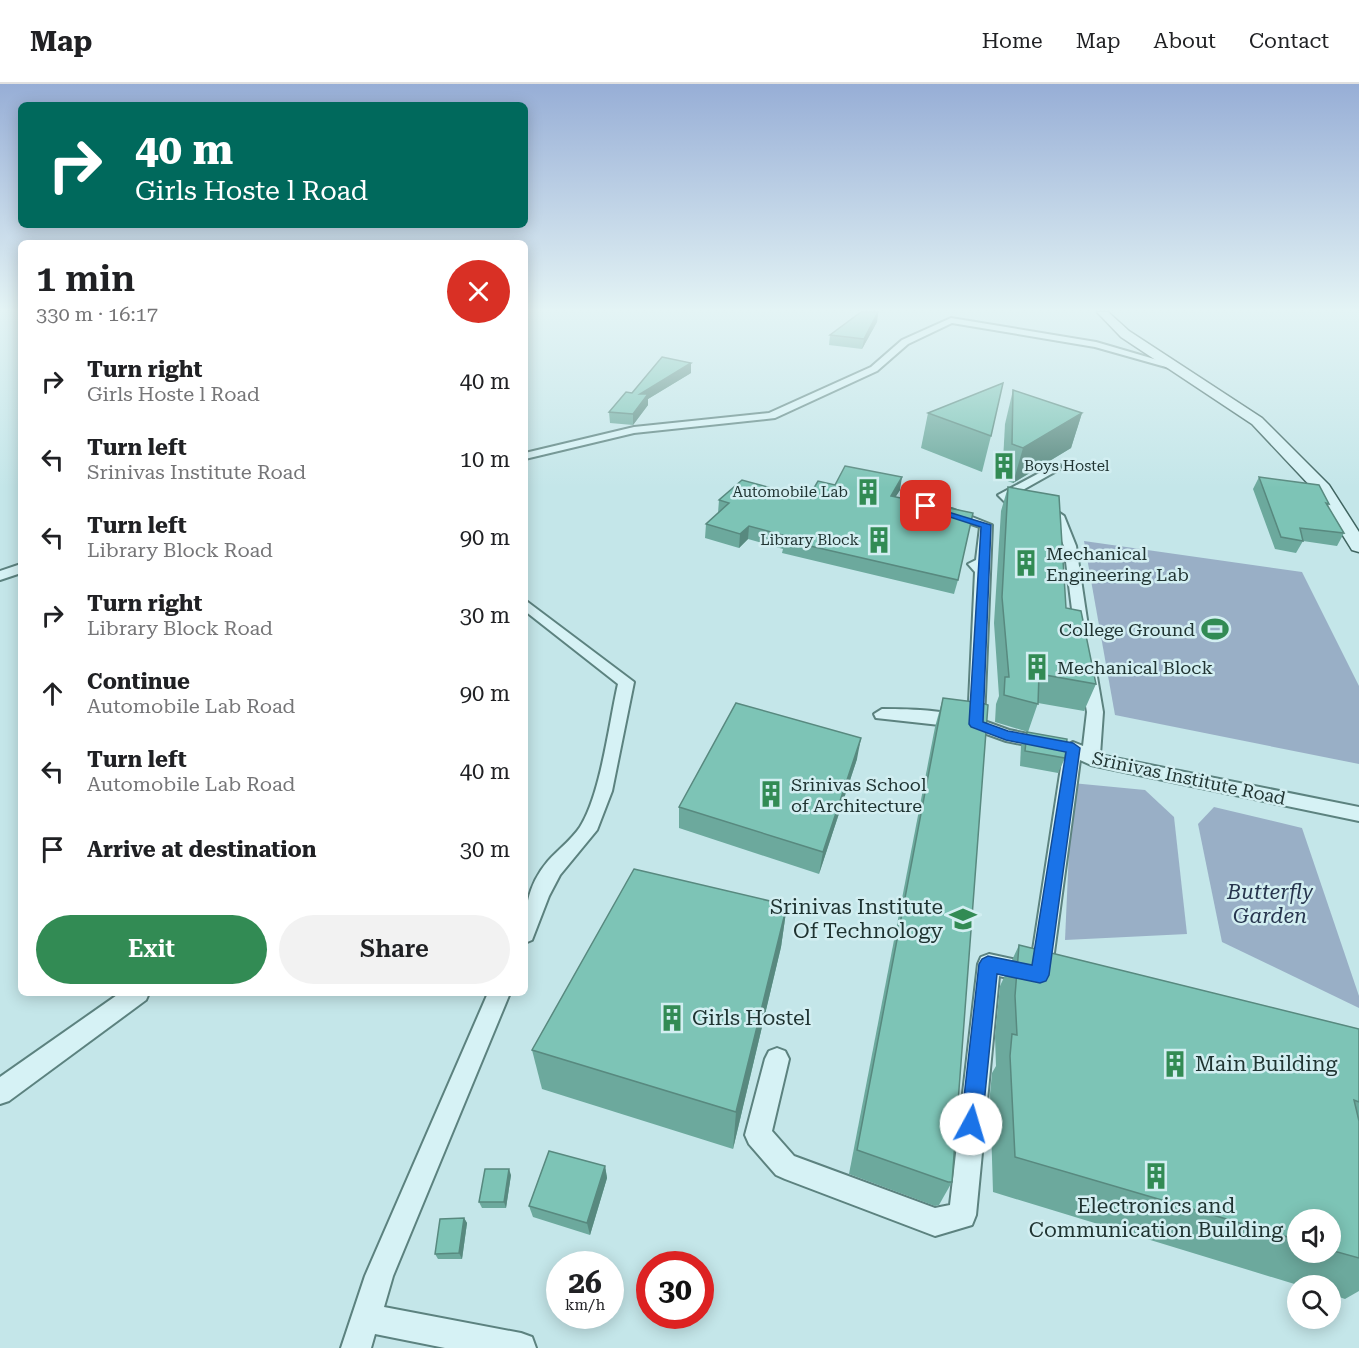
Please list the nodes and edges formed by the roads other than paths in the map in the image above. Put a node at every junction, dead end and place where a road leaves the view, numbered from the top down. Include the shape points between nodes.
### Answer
1 (870, 371) edge
2 (1181, 371) edge
3 (528, 455) edge
4 (1056, 466) dead end
5 (937, 509) edge
6 (1359, 546) edge
7 (18, 569) edge
8 (0, 576) edge
9 (528, 606) edge
10 (882, 714) dead end
11 (976, 724) junction
12 (1073, 748) junction
13 (1091, 759) junction
14 (1357, 818) edge
15 (528, 926) edge
16 (134, 996) edge
17 (498, 996) edge
18 (777, 1059) dead end
19 (0, 1092) edge
20 (366, 1318) junction
21 (356, 1348) edge
22 (521, 1348) edge

1 - 3 street via 771,416 634,430
2 - 6 main road via 1257,421 1323,489
4 - 13 street via 1004,495 1021,511 1058,516 1070,546 1095,712
5 - 11 street via 986,525 979,568
7 - 8 street
9 - 15 street via 626,682 603,791 588,830 553,869
10 - 11 street
11 - 12 street via 1006,735
12 - 13 street, Srinivas Institute Road
12 - 18 street, Srinivas Institute Road via 1040,975 988,964 962,1215 934,1221 785,1166 758,1135
13 - 14 street, Srinivas Institute Road
16 - 19 street
17 - 20 street
20 - 21 street
20 - 22 street

